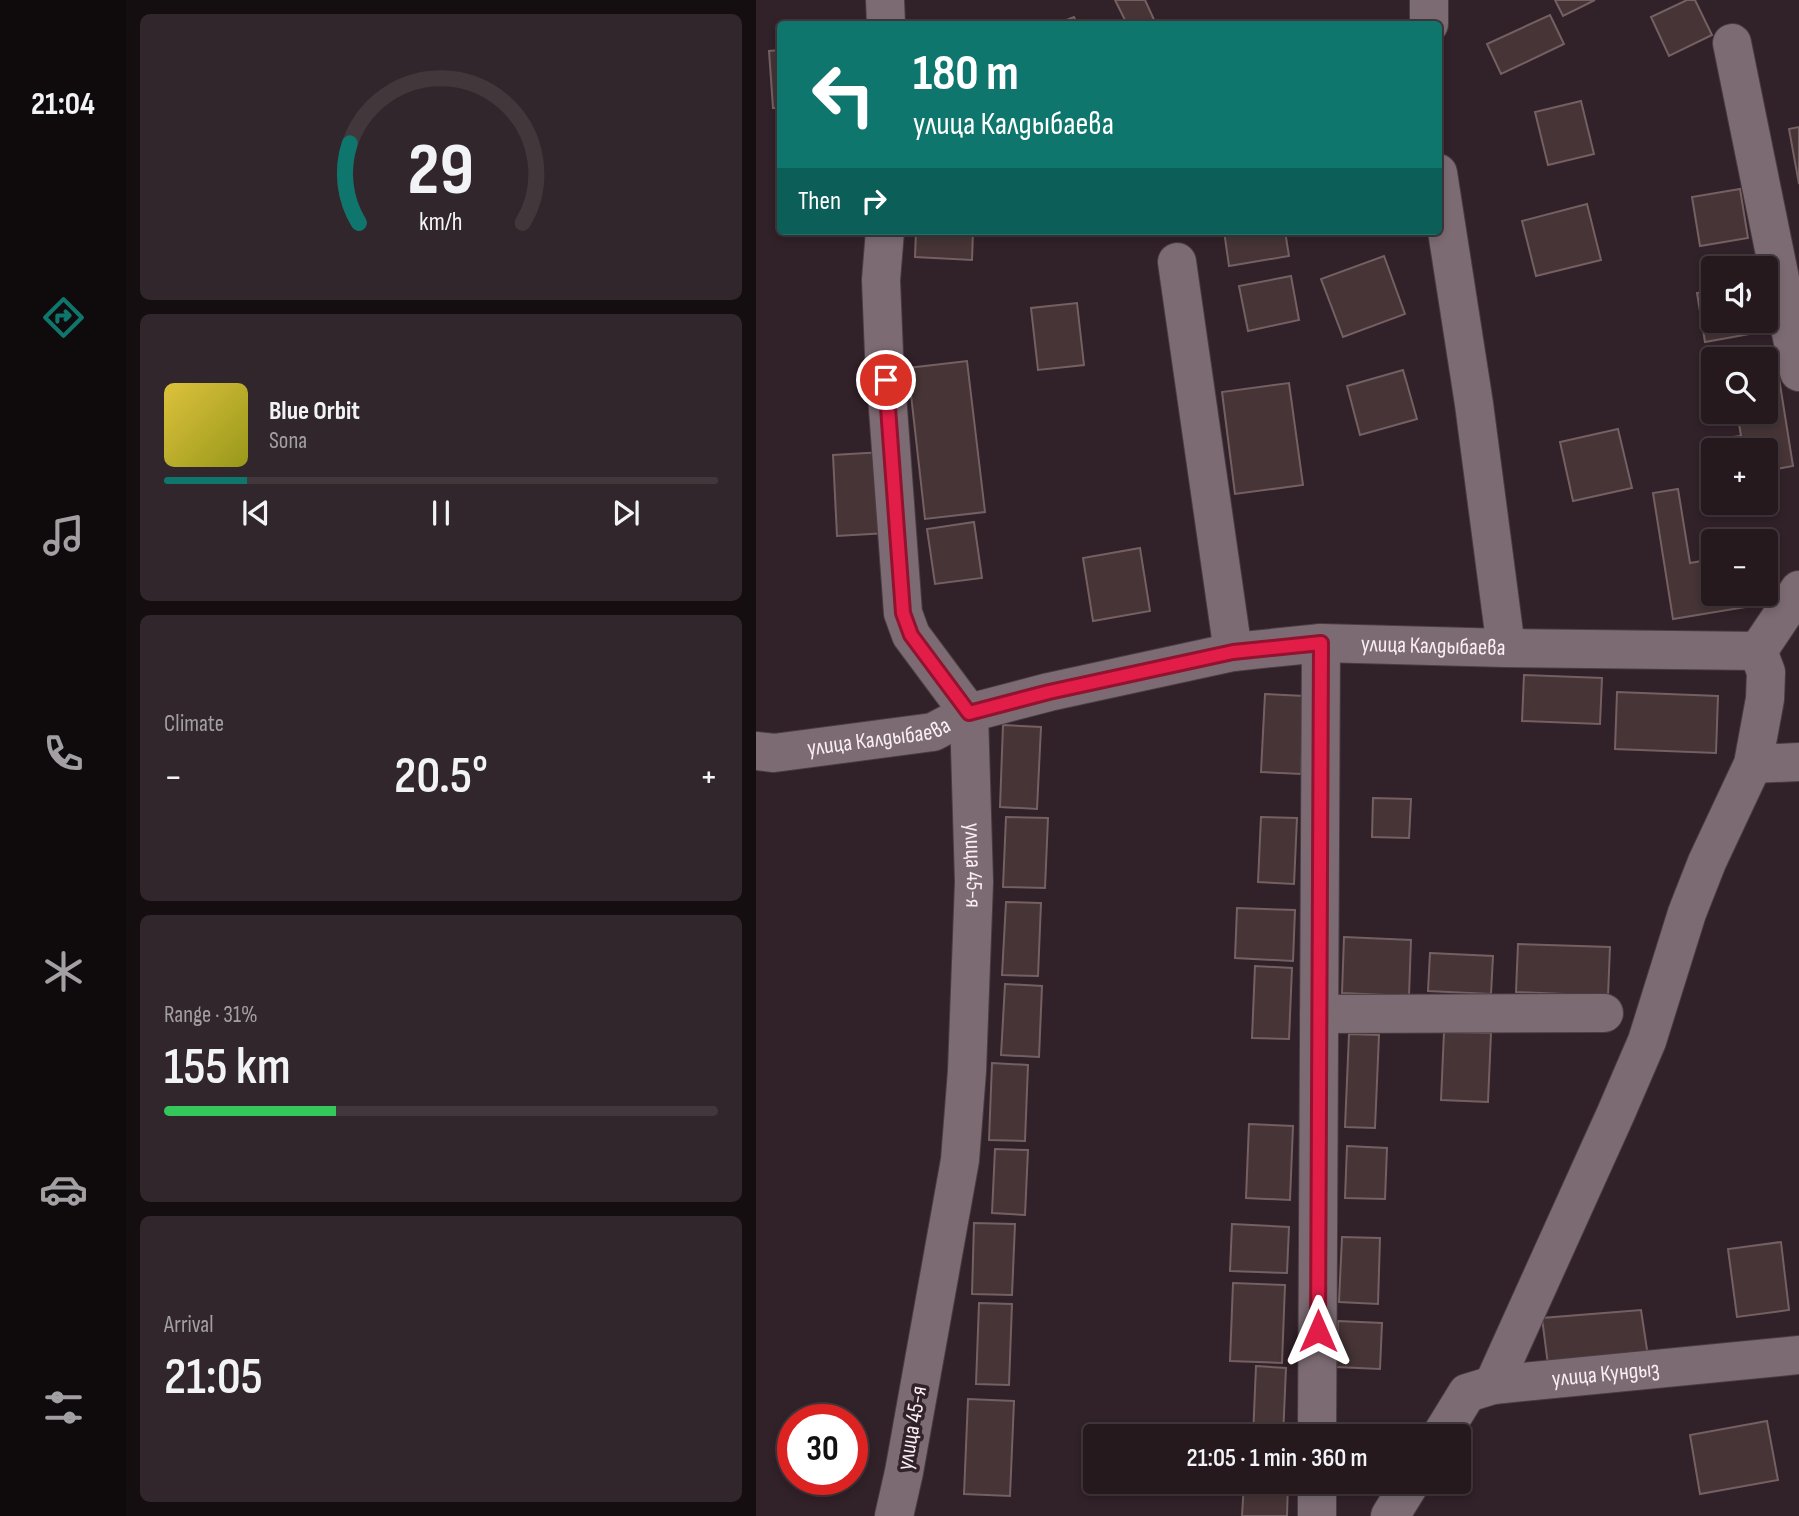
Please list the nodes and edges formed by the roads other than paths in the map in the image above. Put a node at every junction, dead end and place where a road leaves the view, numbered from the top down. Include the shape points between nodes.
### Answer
1 (885, 0) edge
2 (1429, 0) edge
3 (886, 21) edge
4 (1429, 21) edge
5 (1732, 43) dead end
6 (1442, 199) edge
7 (885, 235) edge
8 (1177, 262) dead end
9 (1799, 372) edge
10 (1799, 590) edge
11 (1321, 643) junction
12 (1506, 648) junction
13 (1758, 651) junction
14 (1233, 652) junction
15 (969, 713) junction
16 (756, 751) edge
17 (1799, 762) edge
18 (1753, 764) junction
19 (1604, 1013) dead end
20 (1319, 1014) junction
21 (1799, 1355) edge
22 (1493, 1385) junction
23 (1317, 1424) edge
24 (1448, 1424) edge
25 (1317, 1494) edge
26 (1404, 1494) edge
27 (894, 1516) edge
28 (1317, 1516) edge
29 (1390, 1516) edge

1 - 3 street
2 - 4 street
5 - 9 street
6 - 12 street
7 - 15 street via 884,354 903,613 911,635
8 - 14 street
10 - 13 street
11 - 12 street, улица Калдыбаева
11 - 14 street, улица Калдыбаева
11 - 20 street
12 - 13 street, улица Калдыбаева
13 - 18 street via 1766,672 1765,699
14 - 15 street, улица Калдыбаева
15 - 16 street, улица Калдыбаева via 933,732 774,753
15 - 27 street, улица 45-я via 974,883 960,1160
17 - 18 street
18 - 22 street via 1687,913 1647,1041
19 - 20 street
20 - 23 street
21 - 22 street, улица Кундыз
22 - 24 street, улица Кундыз via 1467,1393
25 - 28 street
26 - 29 street

